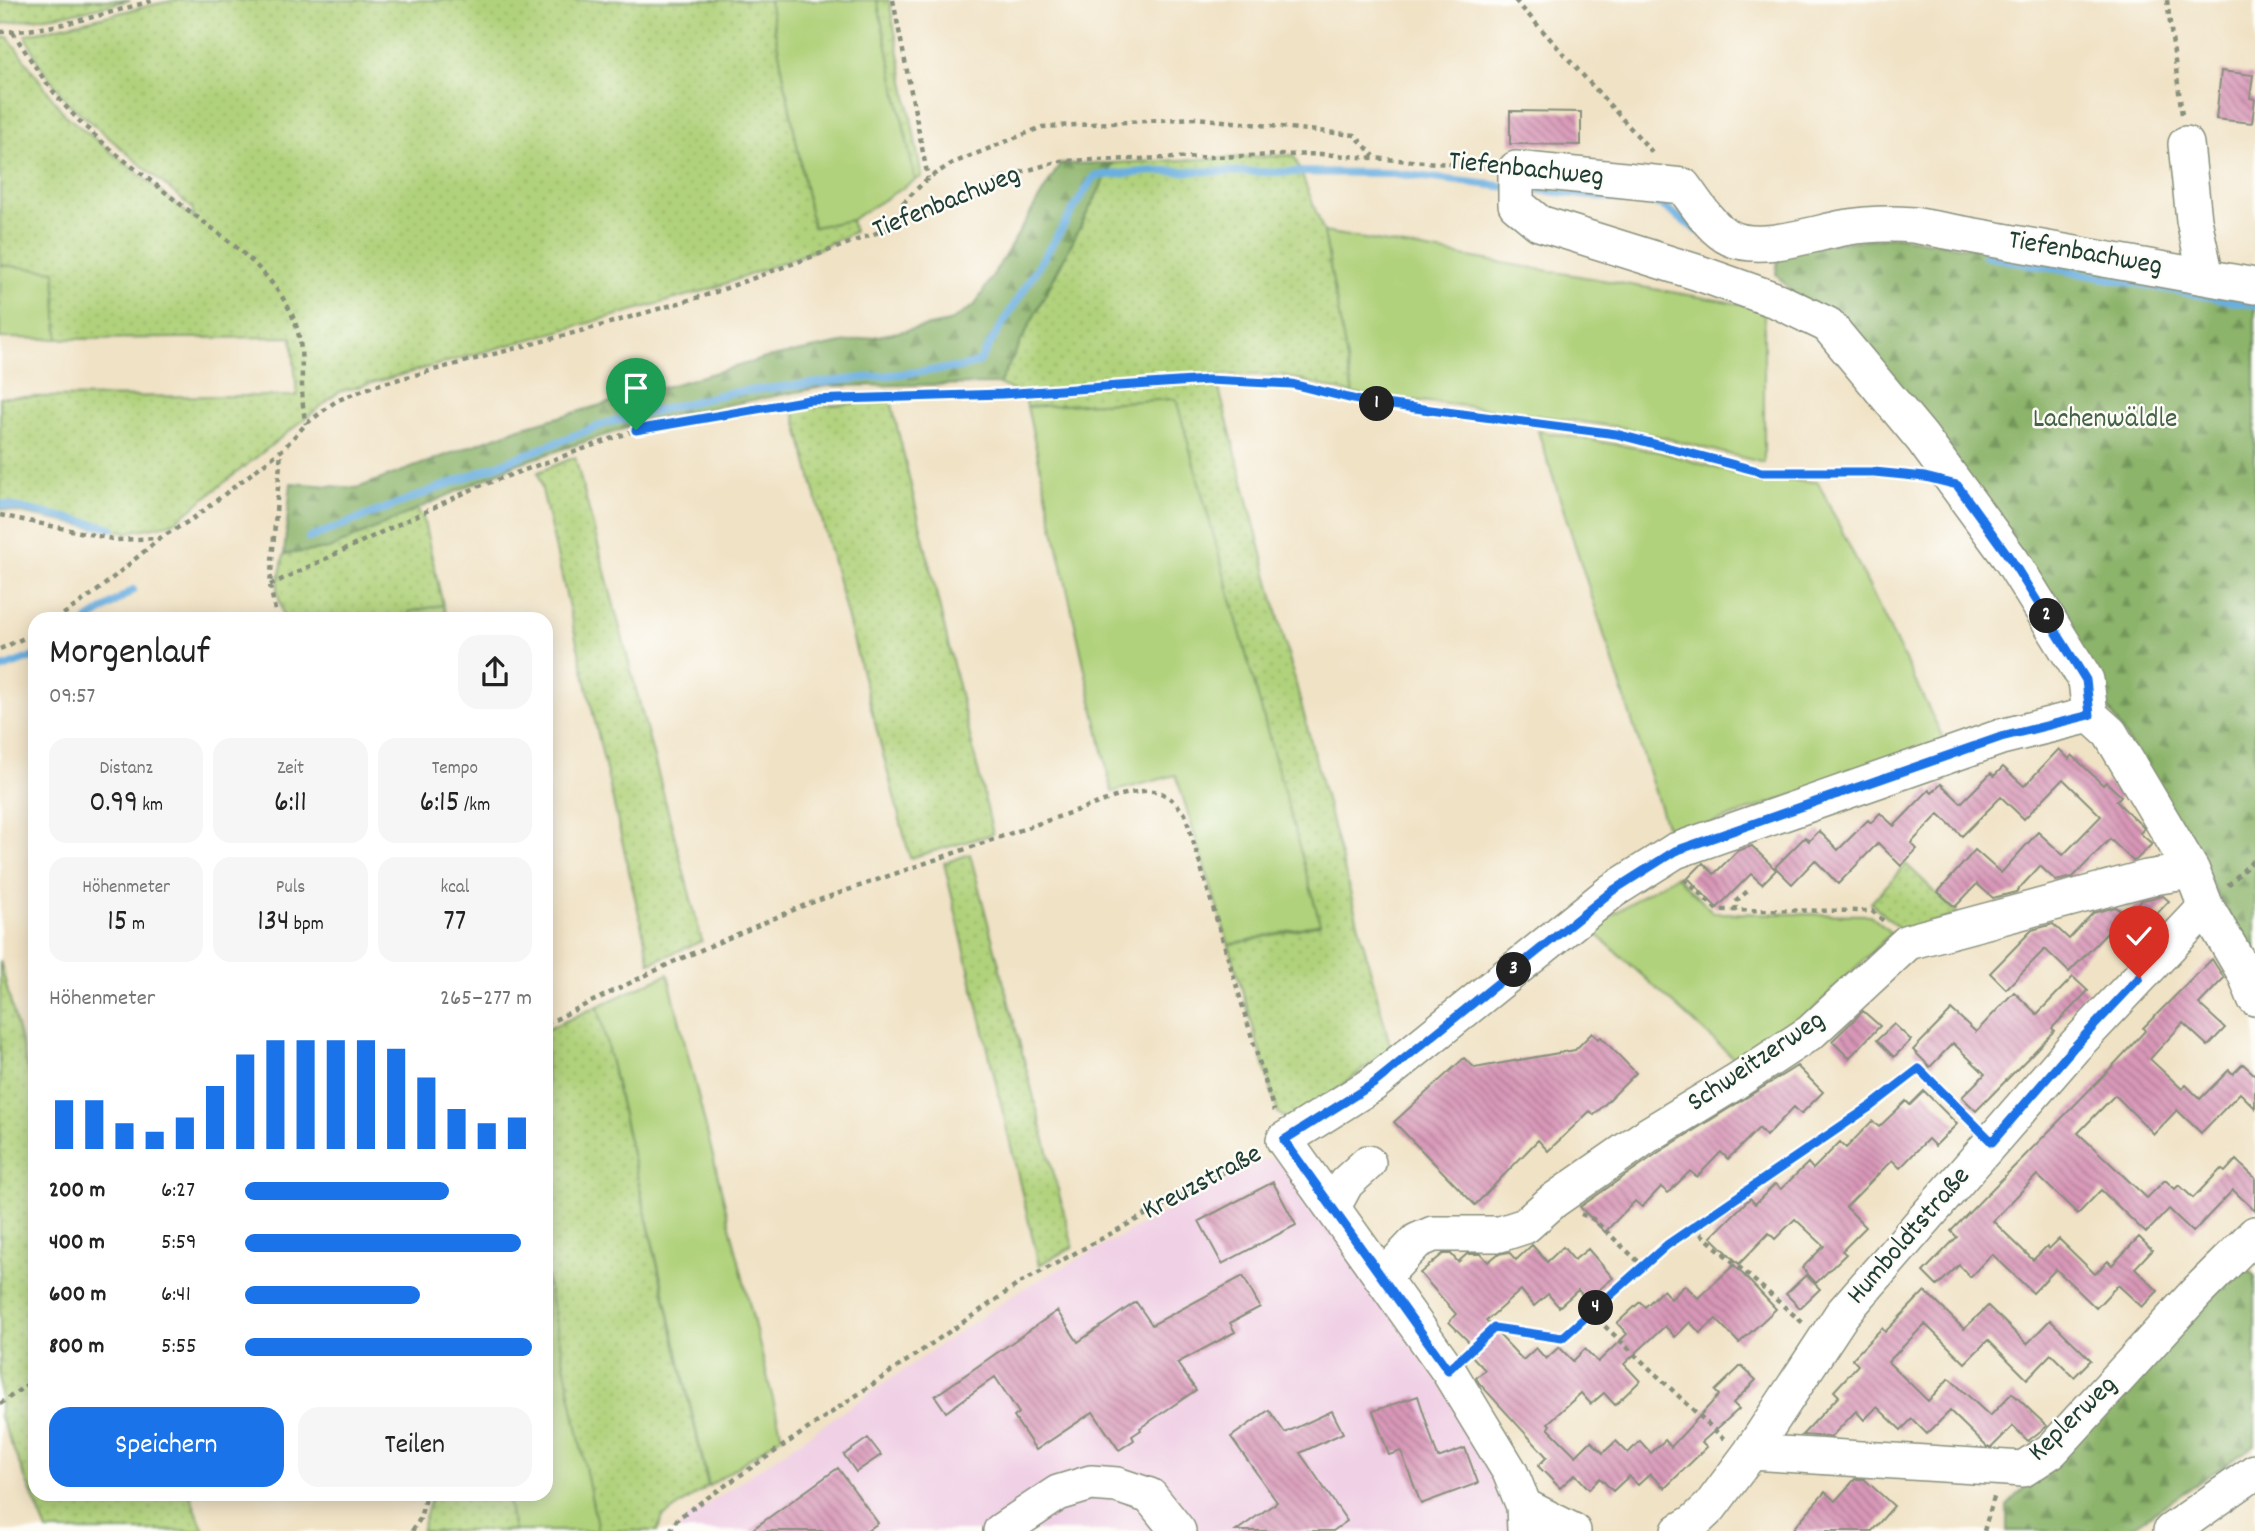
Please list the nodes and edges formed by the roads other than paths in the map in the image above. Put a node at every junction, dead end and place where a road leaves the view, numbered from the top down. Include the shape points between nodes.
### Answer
1 (2186, 144) road end
2 (2206, 277) junction
3 (2255, 286) edge
4 (2090, 715) junction
5 (2192, 871) junction
6 (2206, 907) junction
7 (2255, 998) edge
8 (1368, 1163) dead end
9 (1334, 1208) junction
10 (2255, 1234) edge
11 (1382, 1278) junction
12 (1748, 1456) junction
13 (2254, 1474) edge
14 (1525, 1518) edge
15 (1001, 1531) edge
16 (1178, 1531) edge
17 (1573, 1531) edge
18 (1679, 1531) edge
19 (2171, 1531) edge

1 - 2 street, Tiefenbachweg
2 - 3 street, Tiefenbachweg
2 - 4 street, Tiefenbachweg via 1902,224 1868,225 1797,239 1744,241 1717,228 1683,186 1516,169 1516,204 1539,223 1778,301 1828,325 1922,438 2012,561 2086,680
4 - 5 street via 2110,733
4 - 9 street, Kreuzstraße via 2001,737 1675,851 1612,891 1561,944 1373,1084 1284,1140
5 - 6 street
5 - 11 street, Schweitzerweg via 2147,878 1908,942 1811,1032 1648,1135 1525,1226 1500,1234 1433,1234 1417,1241
6 - 7 street
6 - 12 street, Humboldtstraße via 2073,1048 1842,1314
8 - 9 street via 1346,1182
9 - 11 street
10 - 12 street, Keplerweg via 2052,1450 2023,1469
11 - 14 street via 1448,1370 1510,1472
12 - 18 street, Humboldtstraße via 1710,1507
13 - 19 street
14 - 17 street
15 - 16 street via 1058,1493 1091,1483 1117,1485 1150,1496

